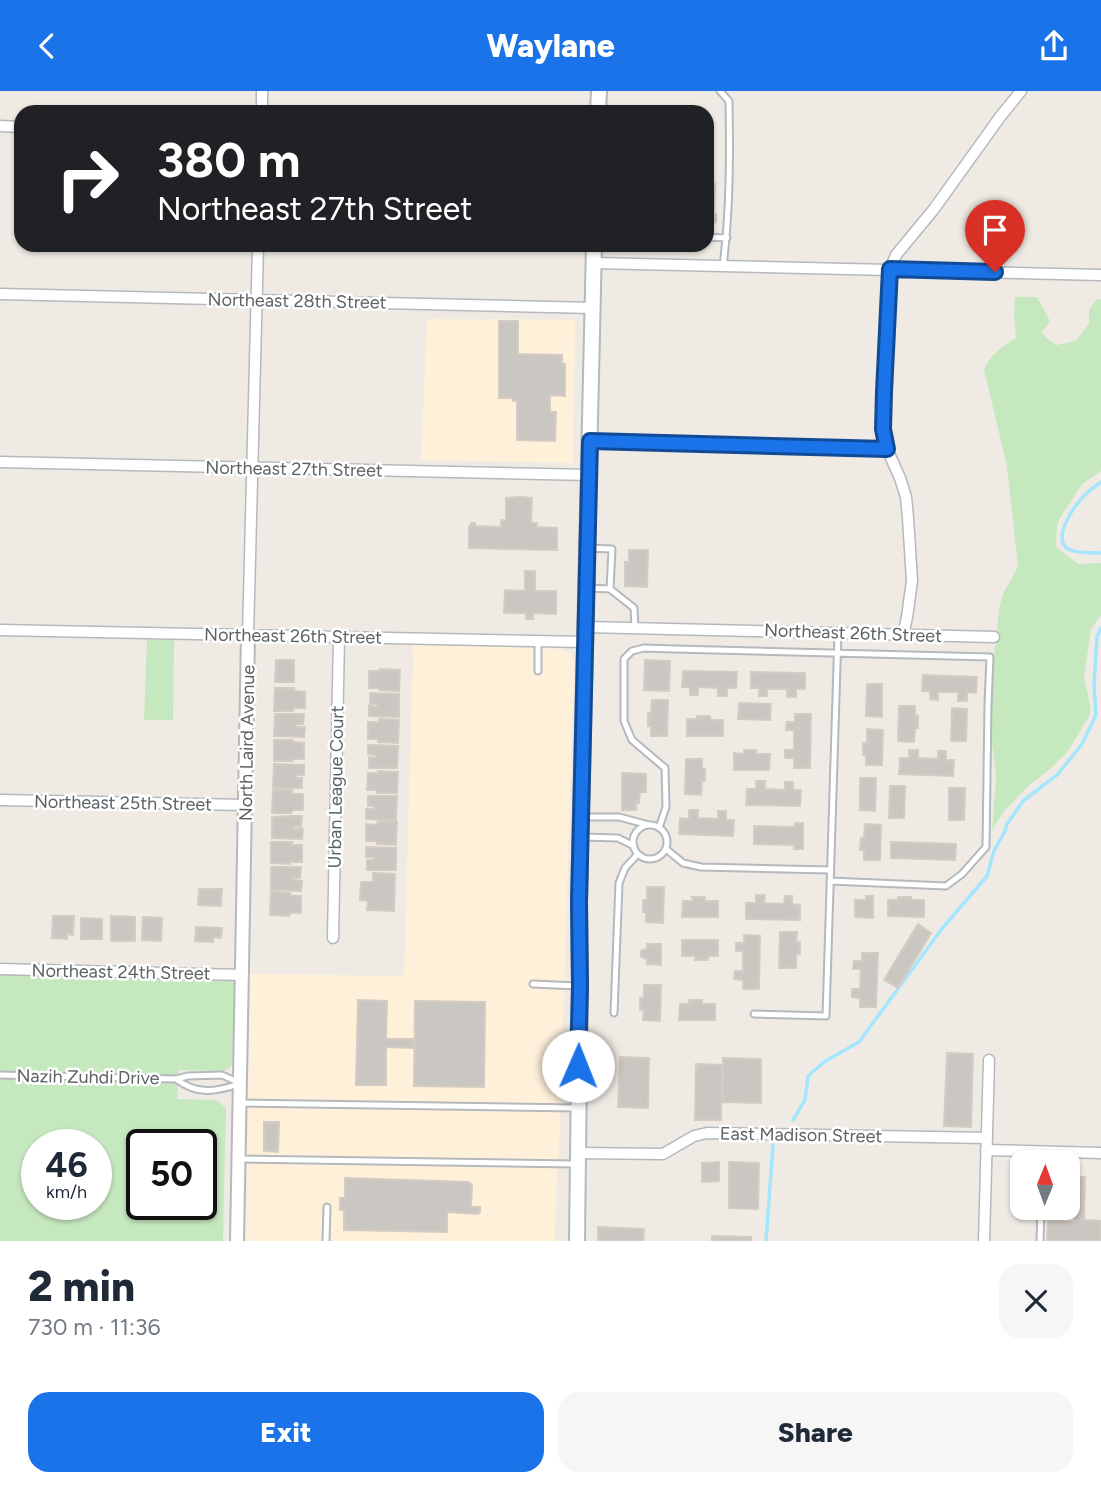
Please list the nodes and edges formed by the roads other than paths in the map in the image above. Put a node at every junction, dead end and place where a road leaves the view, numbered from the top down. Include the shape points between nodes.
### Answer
1 (720, 91) edge
2 (1021, 91) edge
3 (714, 237) edge
4 (727, 238) junction
5 (258, 252) edge
6 (594, 252) edge
7 (594, 263) junction
8 (723, 266) junction
9 (890, 269) junction
10 (1101, 275) edge
11 (0, 294) edge
12 (256, 300) junction
13 (594, 308) junction
14 (590, 441) junction
15 (887, 449) junction
16 (0, 462) edge
17 (253, 468) junction
18 (589, 475) junction
19 (587, 548) junction
20 (586, 588) junction
21 (610, 589) junction
22 (586, 627) junction
23 (635, 628) junction
24 (0, 630) edge
25 (838, 633) junction
26 (248, 635) junction
27 (903, 635) junction
28 (339, 637) junction
29 (994, 637) dead end
30 (538, 641) junction
31 (585, 642) junction
32 (836, 654) junction
33 (538, 671) dead end
34 (0, 800) edge
35 (246, 805) junction
36 (581, 817) junction
37 (652, 825) junction
38 (659, 828) junction
39 (580, 837) junction
40 (634, 846) junction
41 (666, 849) junction
42 (638, 854) junction
43 (830, 870) junction
44 (830, 881) junction
45 (333, 938) dead end
46 (0, 969) edge
47 (243, 975) junction
48 (533, 984) dead end
49 (580, 986) junction
50 (614, 1013) dead end
51 (754, 1014) dead end
52 (989, 1060) dead end
53 (0, 1075) edge
54 (176, 1079) junction
55 (241, 1084) junction
56 (240, 1103) junction
57 (578, 1108) junction
58 (987, 1138) junction
59 (986, 1150) junction
60 (1010, 1153) edge
61 (1101, 1153) edge
62 (1080, 1154) edge
63 (578, 1158) junction
64 (239, 1159) junction
65 (327, 1207) dead end
66 (1041, 1220) edge
67 (237, 1241) edge
68 (326, 1241) edge
69 (577, 1241) edge
70 (984, 1241) edge
71 (1041, 1241) edge

1 - 4 lane via 729,101
2 - 9 street
3 - 4 lane
4 - 8 lane
5 - 12 street, North Laird Avenue
6 - 7 main road
7 - 8 street
7 - 13 main road
8 - 9 street
9 - 10 street
9 - 15 street via 883,429
11 - 12 street, Northeast 28th Street
12 - 13 street, Northeast 28th Street
12 - 17 street, North Laird Avenue
13 - 14 main road
14 - 15 street
14 - 18 main road
15 - 27 street via 900,478 908,518 912,580
16 - 17 street, Northeast 27th Street
17 - 18 street, Northeast 27th Street
17 - 26 street, North Laird Avenue
18 - 19 main road
19 - 20 main road
19 - 21 lane via 612,549
20 - 21 lane
20 - 22 main road
21 - 23 lane via 634,608
22 - 23 street, Northeast 26th Street
22 - 31 main road
23 - 25 street, Northeast 26th Street
24 - 26 street, Northeast 26th Street
25 - 27 street, Northeast 26th Street
25 - 32 lane
26 - 28 street, Northeast 26th Street
26 - 35 street, North Laird Avenue
27 - 29 street, Northeast 26th Street
28 - 30 street, Northeast 26th Street
28 - 45 street, Urban League Court
30 - 31 street, Northeast 26th Street
30 - 33 lane
31 - 36 main road
32 - 38 lane via 632,651 624,659 624,721 632,740 665,768 666,807
32 - 43 lane
32 - 44 lane via 990,657 986,847 946,886
34 - 35 street, Northeast 25th Street
35 - 47 street, North Laird Avenue
36 - 37 lane via 619,817
36 - 39 main road
37 - 38 lane
37 - 40 lane via 638,831
38 - 41 lane via 667,838
39 - 40 lane via 618,838
39 - 49 main road
40 - 42 lane
41 - 42 lane via 654,859
41 - 43 lane via 683,863 701,867
42 - 50 lane via 619,883
43 - 44 lane
44 - 51 lane via 826,1016
46 - 47 street, Northeast 24th Street
47 - 55 street, North Laird Avenue
48 - 49 lane
49 - 57 main road
52 - 58 street
53 - 54 lane, Nazih Zuhdi Drive
54 - 55 lane, Nazih Zuhdi Drive via 222,1076
54 - 55 lane, Nazih Zuhdi Drive via 199,1090 219,1091
55 - 56 street, North Laird Avenue
56 - 57 lane
56 - 64 street, North Laird Avenue
57 - 63 main road
58 - 59 street
58 - 63 street, East Madison Street via 707,1133 663,1154
59 - 60 street
59 - 70 street
61 - 62 street
63 - 64 lane
63 - 69 main road
64 - 67 street, North Laird Avenue
65 - 68 lane
66 - 71 lane

